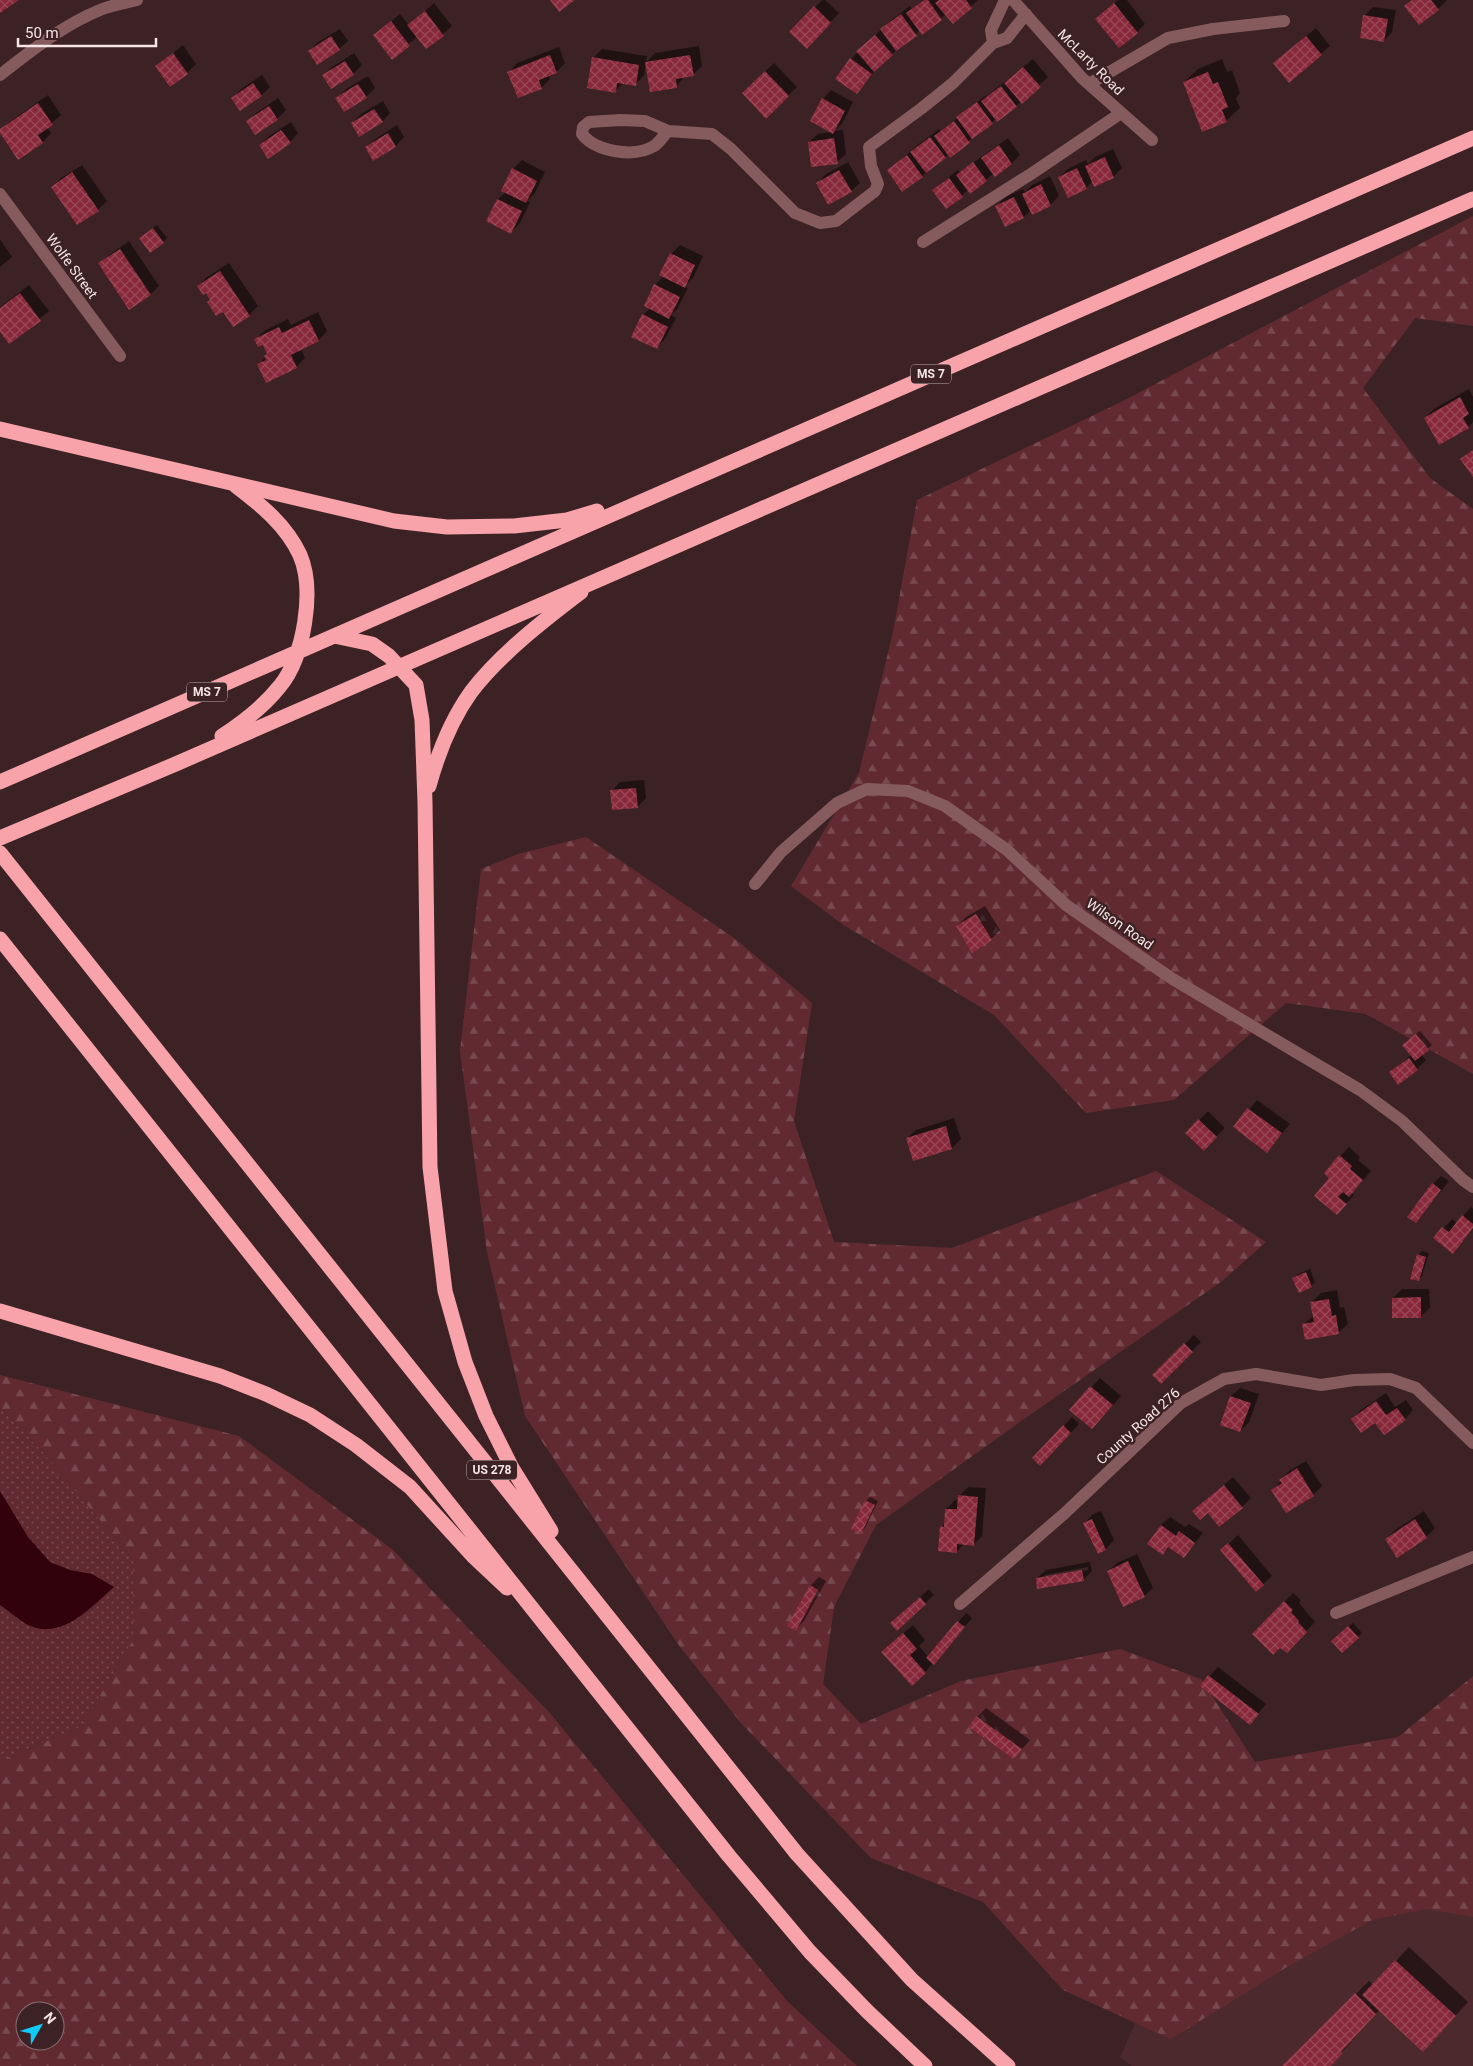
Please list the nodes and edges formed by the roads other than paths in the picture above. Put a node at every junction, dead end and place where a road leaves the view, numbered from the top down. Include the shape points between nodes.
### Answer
1 (138, 0) edge
2 (1005, 0) edge
3 (1013, 0) edge
4 (1026, 14) junction
5 (1284, 21) dead end
6 (993, 43) junction
7 (0, 75) edge
8 (1089, 84) junction
9 (1121, 113) junction
10 (668, 131) junction
11 (1473, 138) edge
12 (1152, 140) dead end
13 (0, 194) edge
14 (1473, 199) edge
15 (924, 242) dead end
16 (120, 356) dead end
17 (0, 429) edge
18 (230, 482) junction
19 (679, 484) junction
20 (602, 577) junction
21 (334, 636) junction
22 (299, 651) junction
23 (399, 666) junction
24 (178, 763) junction
25 (0, 782) edge
26 (425, 802) junction
27 (0, 838) edge
28 (0, 853) edge
29 (755, 884) dead end
30 (0, 939) edge
31 (1473, 1186) edge
32 (0, 1311) edge
33 (1473, 1443) edge
34 (1473, 1557) edge
35 (587, 1590) junction
36 (960, 1604) dead end
37 (1336, 1613) dead end
38 (549, 1630) junction
39 (925, 2066) edge
40 (1008, 2066) edge

1 - 7 street via 100,10 85,18 51,37
2 - 6 street via 991,30
3 - 4 street, McLarty Road
4 - 6 street via 1007,38
4 - 8 street, McLarty Road
5 - 8 street via 1168,38
6 - 10 street via 953,83 869,147 871,166 878,184 875,192 836,220 820,223 795,213 712,134
8 - 9 street, McLarty Road
9 - 12 street, McLarty Road
9 - 15 street
10 - 10 street via 645,121 620,120 589,122 583,127 582,134 587,141 607,150 632,152 654,146
11 - 19 highway, MS 7
13 - 16 street, Wolfe Street
14 - 20 highway
17 - 18 highway
18 - 19 highway via 394,521 446,527 514,526 567,520
18 - 22 highway via 265,507 300,556 307,590
19 - 21 highway, MS 7
20 - 23 highway
20 - 26 highway via 544,620 471,692 451,725 436,761
21 - 22 highway, MS 7
21 - 23 highway via 372,644
22 - 24 highway via 281,686 263,703 234,729
22 - 25 highway, MS 7
23 - 24 highway
23 - 26 highway via 416,685 422,720
24 - 27 highway
26 - 35 highway via 430,1167 445,1291 465,1362 486,1416 512,1468
28 - 35 highway, US 278
29 - 31 street, Wilson Road via 781,852 837,803 867,789 908,791 945,806 1007,850 1066,905 1171,978 1360,1090 1402,1121
30 - 38 highway
32 - 38 highway via 220,1376 310,1415 356,1445 410,1488 473,1556
33 - 36 street, County Road 276 via 1416,1388 1390,1379 1321,1385 1256,1374 1224,1379 1181,1403 1065,1513
34 - 37 street
35 - 40 highway, US 278 via 797,1854 912,1980
38 - 39 highway via 810,1952

